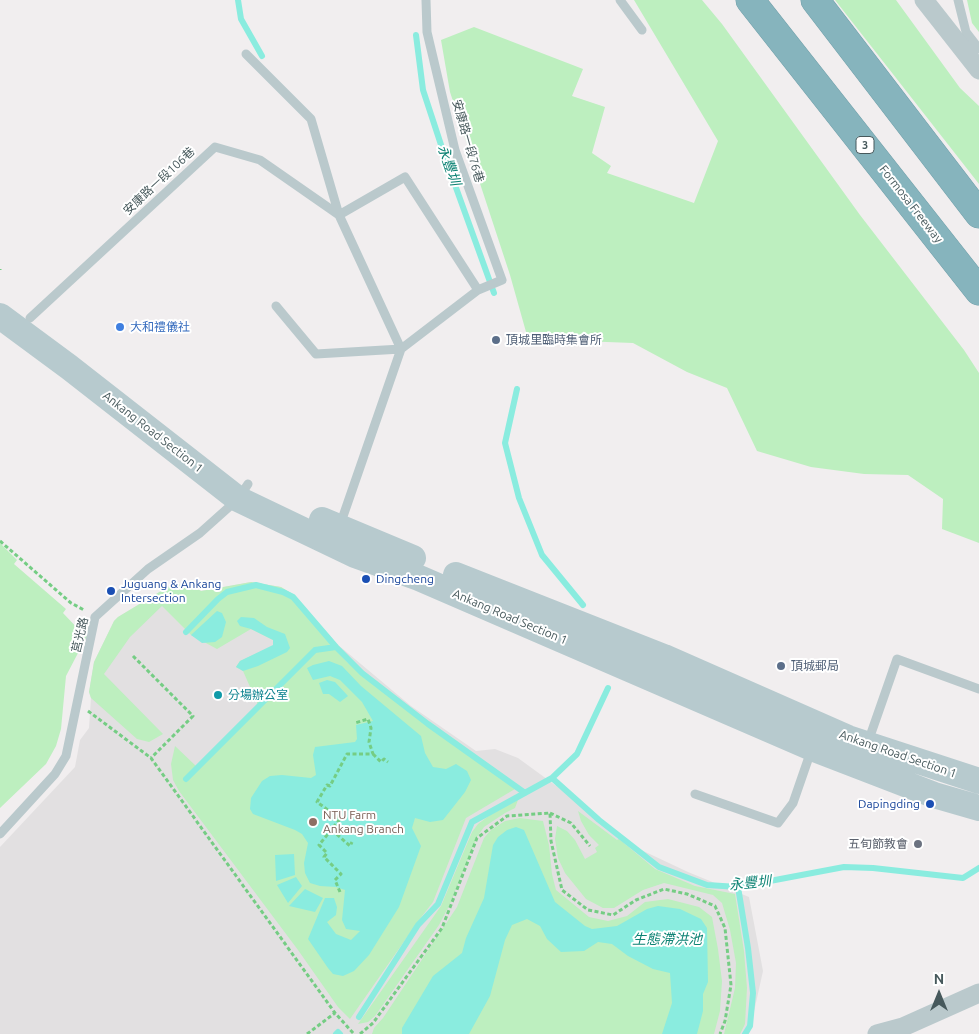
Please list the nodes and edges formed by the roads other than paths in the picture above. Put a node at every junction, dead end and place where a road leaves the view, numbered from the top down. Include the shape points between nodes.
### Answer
1 (426, 0) edge
2 (620, 0) edge
3 (750, 0) edge
4 (815, 0) edge
5 (958, 0) edge
6 (930, 3) edge
7 (642, 30) dead end
8 (979, 49) edge
9 (246, 54) dead end
10 (979, 70) edge
11 (979, 214) edge
12 (339, 215) junction
13 (481, 289) junction
14 (979, 291) edge
15 (0, 297) edge
16 (276, 306) dead end
17 (0, 316) edge
18 (30, 318) junction
19 (400, 349) junction
20 (243, 492) junction
21 (339, 528) junction
22 (979, 689) edge
23 (867, 744) junction
24 (812, 748) junction
25 (979, 781) edge
26 (695, 794) dead end
27 (979, 808) edge
28 (0, 834) edge
29 (979, 993) edge
30 (877, 1034) edge

1 - 13 lane, 安康路一段76巷 via 427,32 455,150 502,280
2 - 7 lane
3 - 14 highway, Formosa Freeway / 3
4 - 11 highway
5 - 8 lane via 966,32
6 - 10 street
9 - 12 lane via 311,120
12 - 13 lane via 405,177
12 - 18 lane, 安康路一段106巷 via 260,160 214,147
12 - 19 lane
13 - 19 lane
15 - 18 main road, Ankang Road Section 1
16 - 19 lane via 316,354
17 - 20 main road, Ankang Road Section 1
18 - 20 main road, Ankang Road Section 1
19 - 21 lane
20 - 21 main road, Ankang Road Section 1
20 - 24 main road, Ankang Road Section 1 via 355,555 419,578
20 - 28 lane, 莒光路 via 200,533 148,570 95,617 66,756 55,774
21 - 23 main road, Ankang Road Section 1 via 664,657
22 - 23 lane via 897,659
23 - 25 main road, Ankang Road Section 1
24 - 26 lane via 793,803 778,822
24 - 27 main road, Ankang Road Section 1 via 934,795
29 - 30 street via 904,1027

